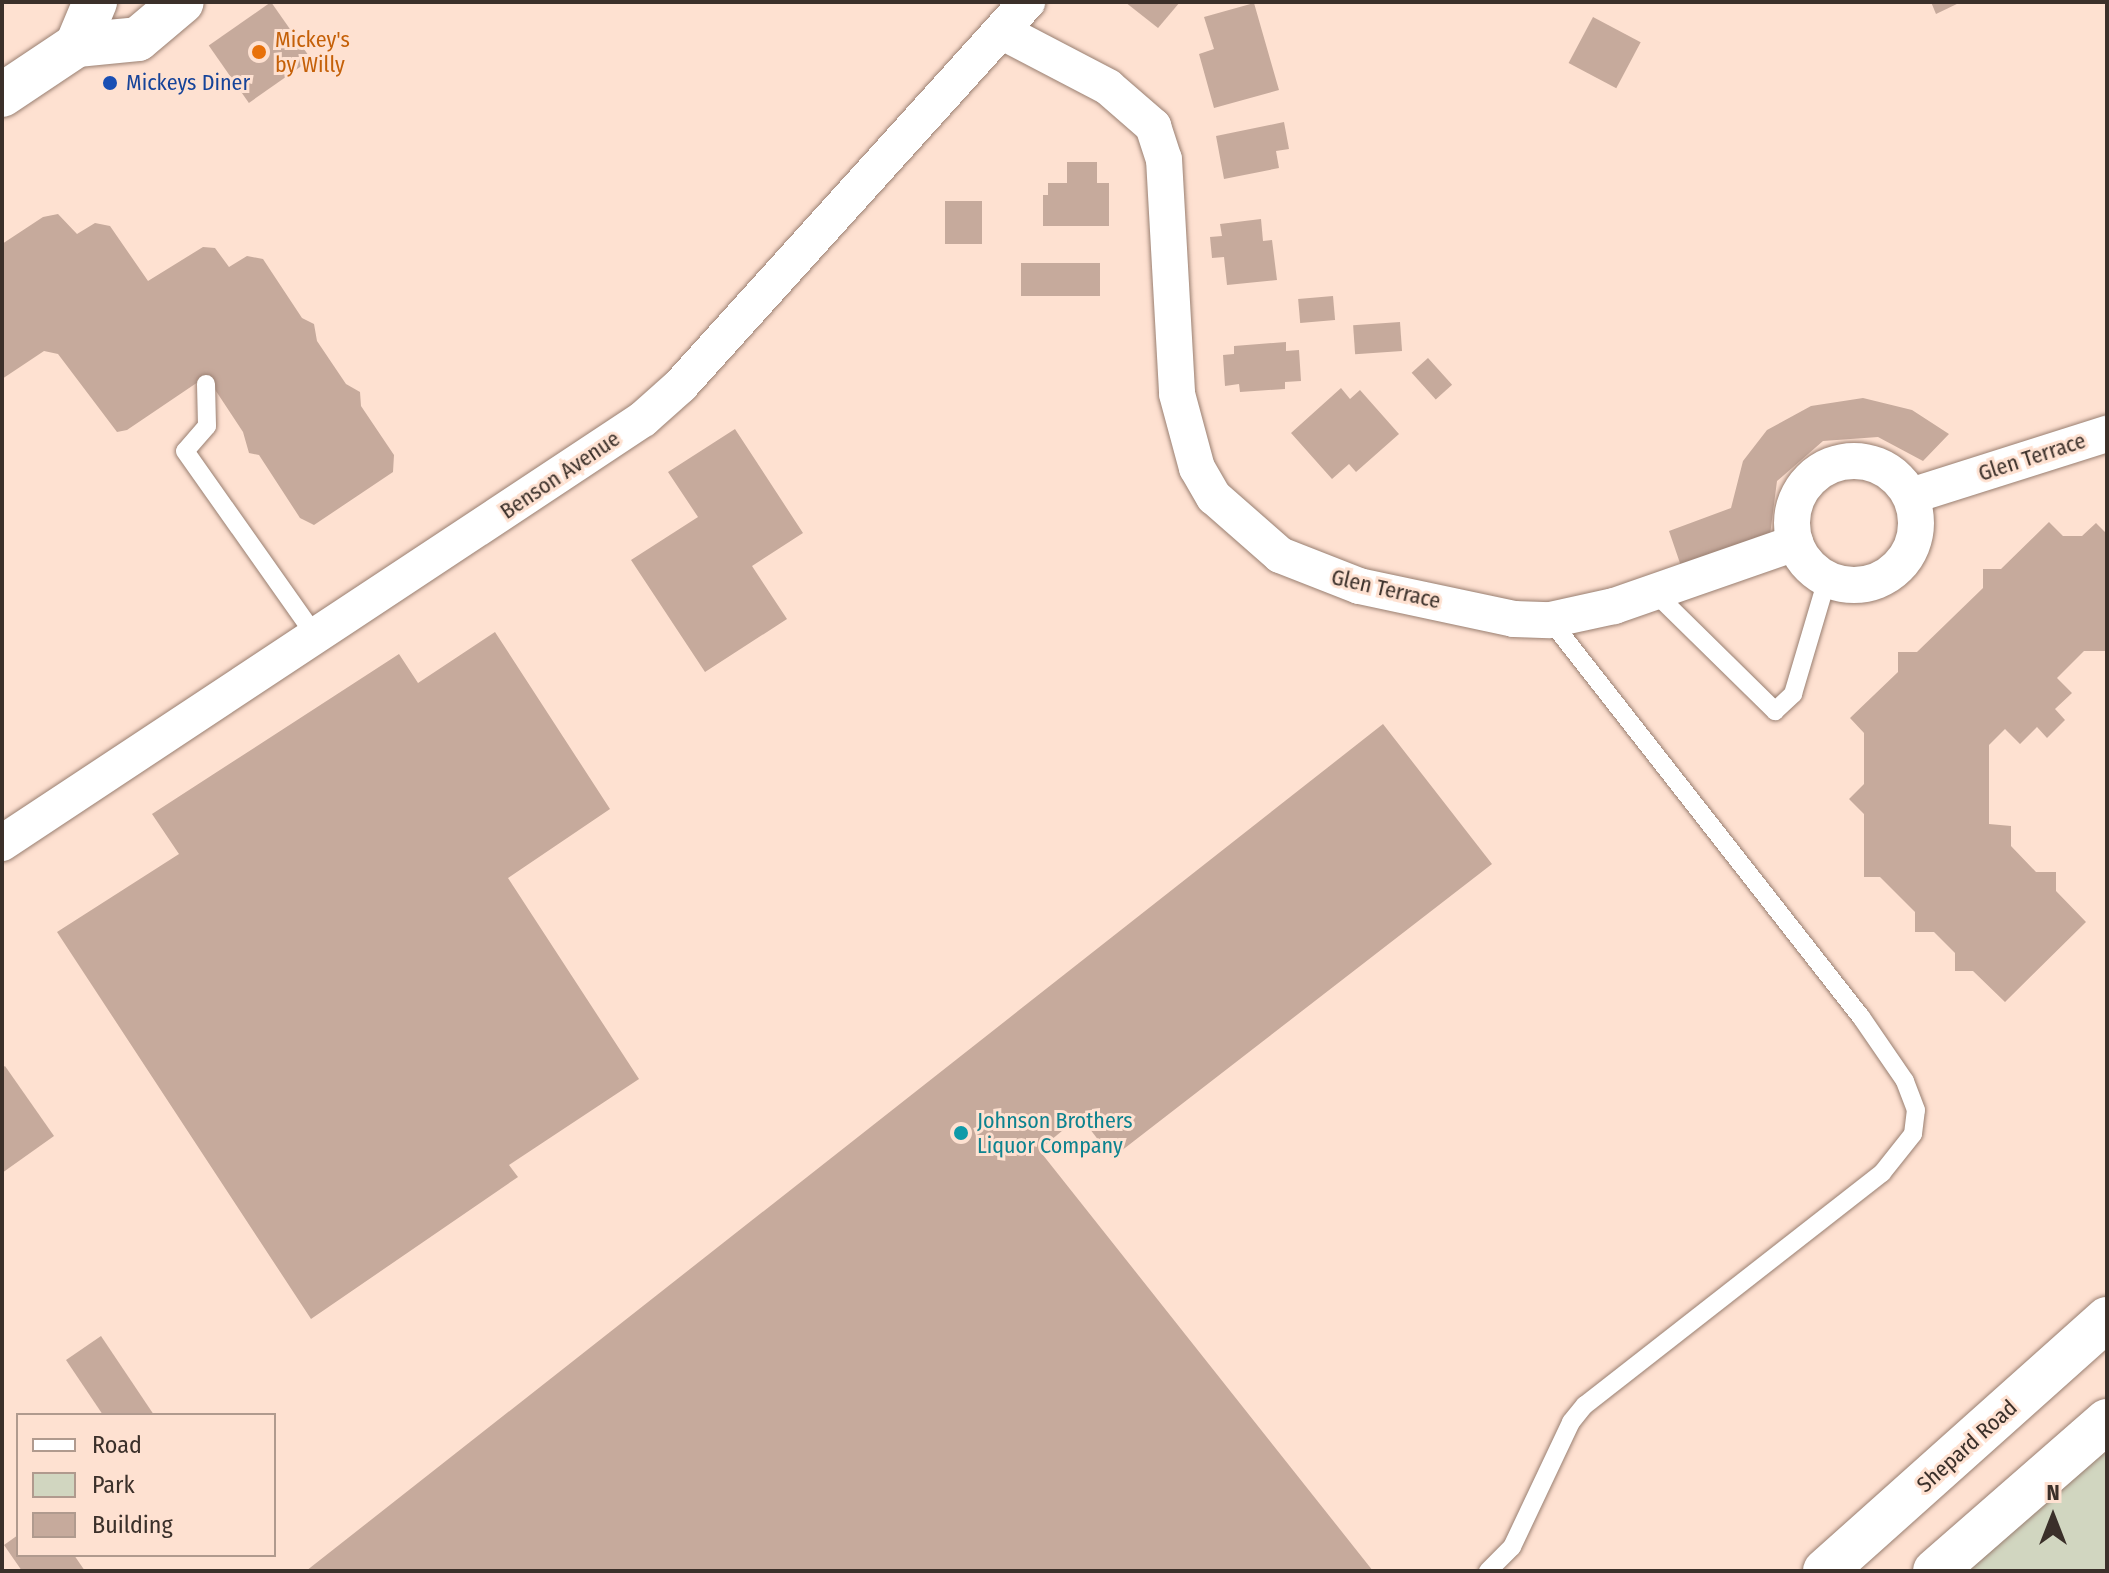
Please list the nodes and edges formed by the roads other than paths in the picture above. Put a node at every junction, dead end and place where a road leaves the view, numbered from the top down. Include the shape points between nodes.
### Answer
1 (95, 2) edge
2 (182, 2) edge
3 (1027, 2) edge
4 (1001, 31) junction
5 (77, 45) junction
6 (2, 95) edge
7 (206, 384) dead end
8 (2107, 434) edge
9 (1911, 496) junction
10 (1795, 543) junction
11 (1827, 579) junction
12 (1654, 592) junction
13 (1550, 620) junction
14 (316, 637) junction
15 (2, 843) edge
16 (2107, 1319) edge
17 (2107, 1421) edge
18 (1488, 1571) edge
19 (1825, 1571) edge
20 (1935, 1571) edge

1 - 5 main road
2 - 5 main road via 138,39
3 - 4 street, Benson Avenue
4 - 13 street, Glen Terrace via 1108,87 1153,126 1164,159 1177,394 1197,468 1214,497 1280,555 1321,574 1514,619
4 - 14 street, Benson Avenue via 662,402 614,441
5 - 6 main road
7 - 14 lane via 207,426 185,451
8 - 9 street, Glen Terrace
9 - 10 street via 1890,472 1871,463 1836,463 1817,472 1795,502
9 - 11 street via 1915,537 1894,570 1862,584
10 - 11 street via 1809,566
10 - 12 street, Glen Terrace
11 - 12 lane via 1793,694 1775,711
12 - 13 street, Glen Terrace
13 - 18 lane via 1861,1017 1905,1081 1916,1110 1913,1134 1882,1173 1585,1405 1571,1422 1512,1547
14 - 15 street, Benson Avenue
16 - 19 main road, Shepard Road
17 - 20 main road

